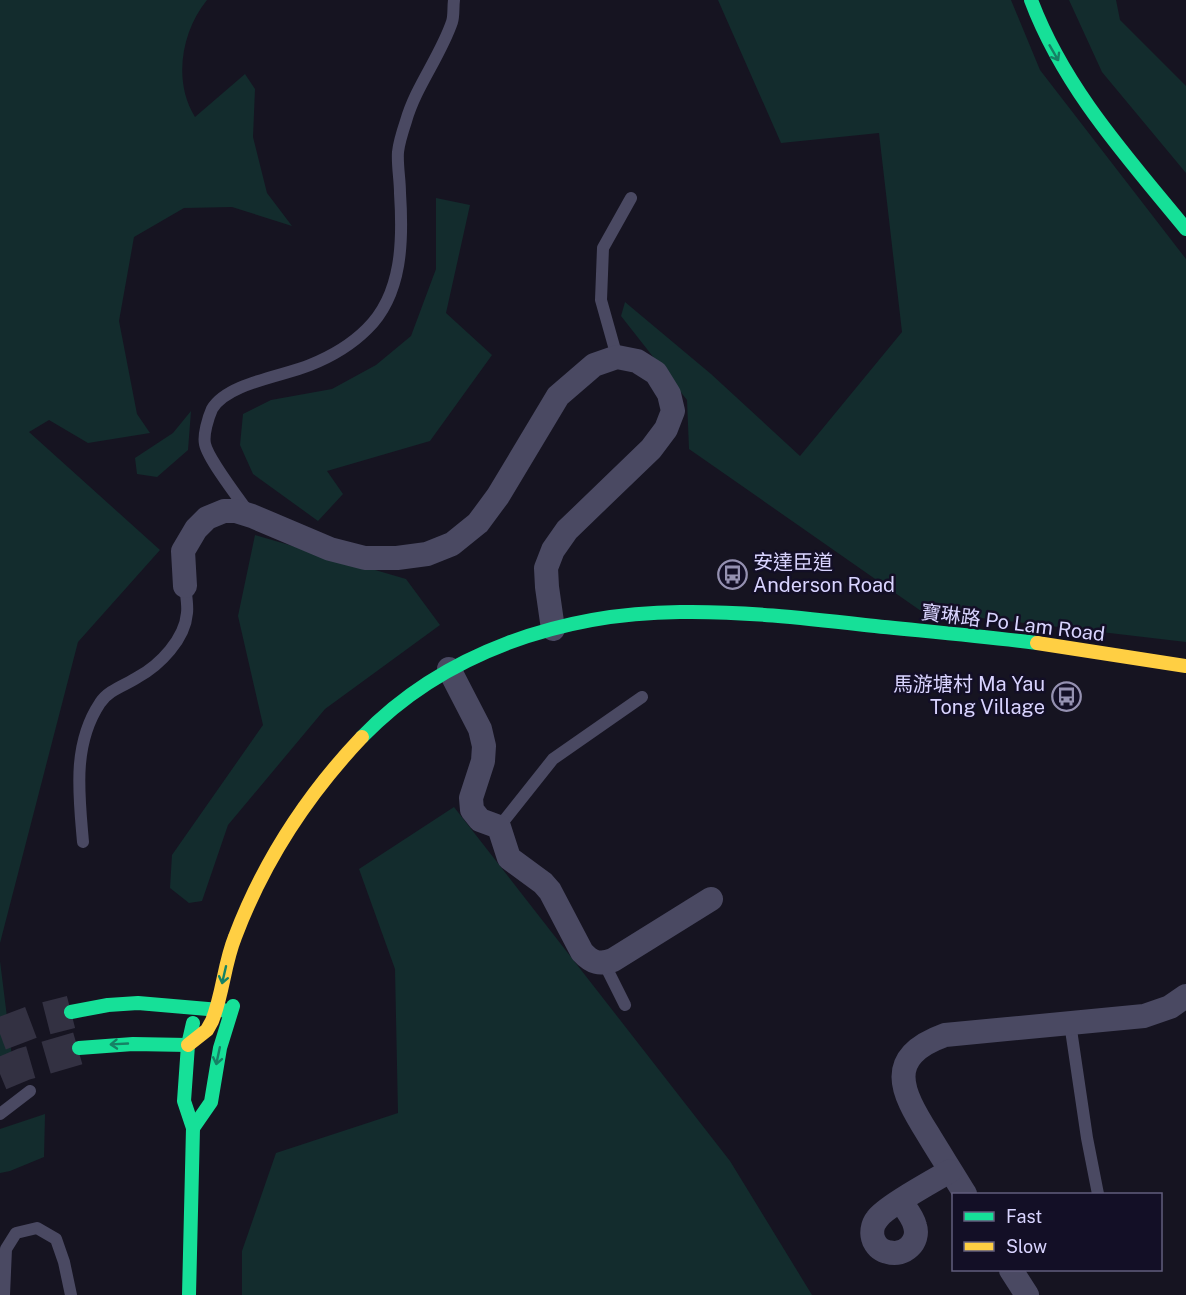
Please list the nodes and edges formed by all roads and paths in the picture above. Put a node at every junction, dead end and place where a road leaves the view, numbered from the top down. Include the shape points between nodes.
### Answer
1 (454, 0) edge
2 (1030, 0) edge
3 (631, 198) dead end
4 (1186, 228) edge
5 (617, 357) junction
6 (252, 516) junction
7 (185, 586) joint
8 (554, 629) junction
9 (1186, 666) edge
10 (449, 669) junction
11 (642, 697) dead end
12 (499, 827) junction
13 (83, 842) dead end
14 (711, 898) dead end
15 (244, 915) junction
16 (223, 932) dead end
17 (250, 936) dead end
18 (604, 963) junction
19 (238, 991) dead end
20 (1186, 996) edge
21 (199, 1002) junction
22 (625, 1005) dead end
23 (216, 1009) junction
24 (231, 1011) junction
25 (71, 1012) tunnel mouth
26 (1070, 1023) junction
27 (188, 1045) junction
28 (79, 1048) tunnel mouth
29 (30, 1091) dead end
30 (0, 1114) edge
31 (194, 1128) junction
32 (951, 1171) junction
33 (964, 1193) edge
34 (1098, 1193) edge
35 (901, 1202) dead end
36 (1012, 1271) edge
37 (4, 1295) edge
38 (71, 1295) edge
39 (189, 1295) edge
40 (1027, 1295) edge

1 - 6 lane via 452,21 416,94 398,151 400,256 396,279 384,306 368,329 339,351 230,393 213,408 205,445
2 -> 4 main road via 1046,39 1078,91
3 - 5 lane via 603,249 601,300
5 - 6 street via 594,365 558,396 498,496 477,523 452,544 427,554 364,558 330,549
5 - 8 street via 637,361 656,373 669,394 673,411 651,449 567,530 553,550 546,568
6 - 7 street via 224,511 207,518 196,529 183,551
7 - 13 lane via 188,613 183,632 156,664 101,701 88,728 81,746 79,781
8 - 9 main road, 寶琳路 Po Lam Road via 607,619 709,612 1009,640
8 - 10 main road, 寶琳路 Po Lam Road
10 - 12 street via 480,729 484,746 471,798 472,810 480,820
10 - 15 main road, 寶琳路 Po Lam Road via 406,698 340,761 311,798
11 - 12 lane via 553,759
12 - 18 street via 508,858 550,891 588,959
14 - 18 street
15 - 16 main road, 寶琳路 Po Lam Road
15 - 17 main road
15 -> 23 main road
18 - 22 lane
19 - 24 main road
20 - 26 street via 1170,1007 1144,1016
21 - 23 main road
21 - 25 main road via 108,1005
21 - 27 main road
23 - 24 main road
23 - 27 main road via 207,1029
24 -> 31 main road via 211,1102
26 - 32 street via 945,1035 924,1043 911,1055 903,1072 904,1090
26 - 34 lane
27 -> 28 main road
27 - 31 main road via 184,1101
29 - 30 lane
31 - 39 main road
32 - 33 street
32 - 35 street
36 - 40 street
37 - 38 lane via 6,1249 16,1233 37,1228 56,1239

